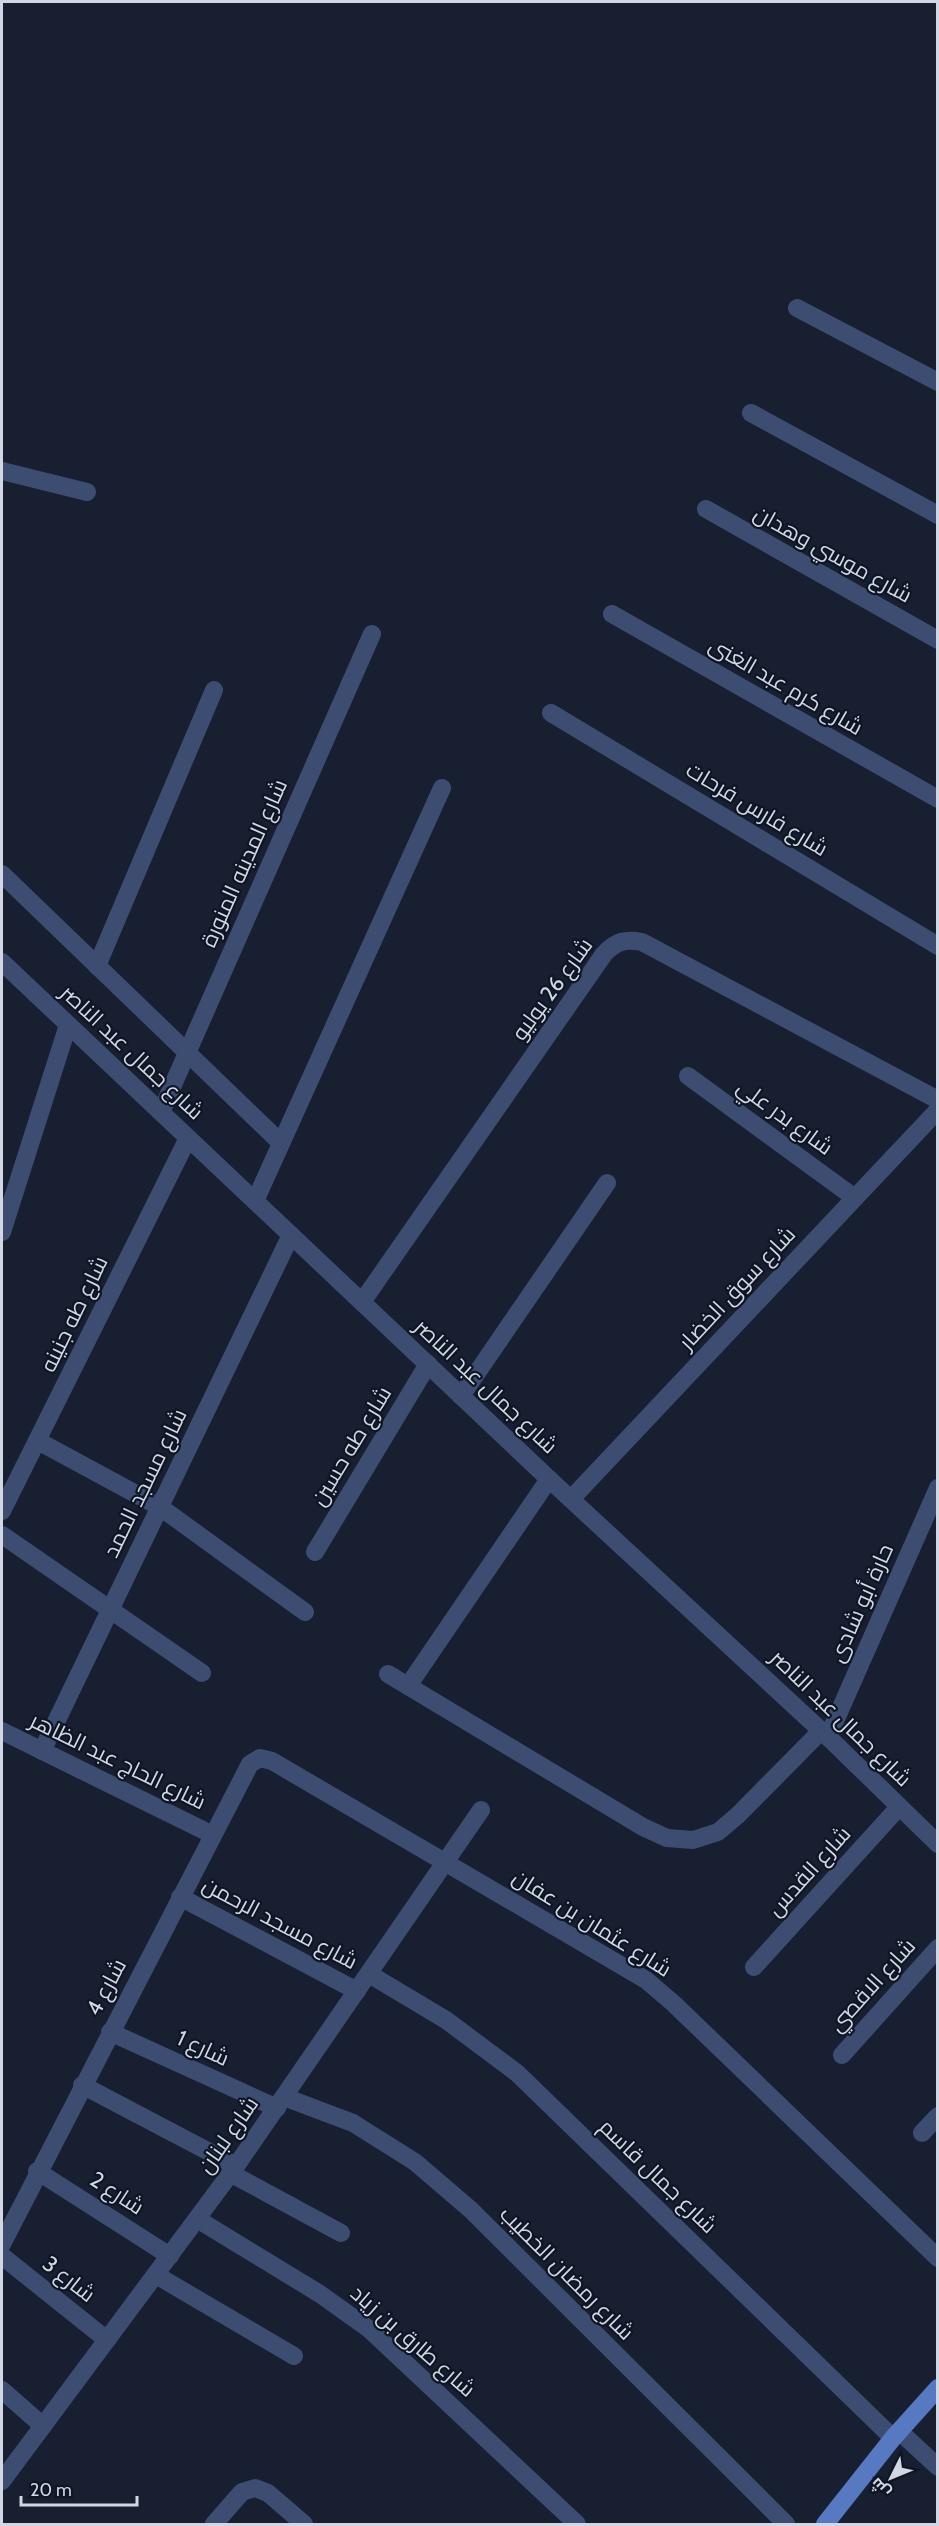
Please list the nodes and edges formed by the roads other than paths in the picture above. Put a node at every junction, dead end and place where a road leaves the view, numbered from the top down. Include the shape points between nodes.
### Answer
1 (797, 308) dead end
2 (938, 382) edge
3 (751, 413) dead end
4 (2, 471) edge
5 (87, 492) dead end
6 (706, 509) dead end
7 (938, 515) edge
8 (612, 614) dead end
9 (372, 634) dead end
10 (938, 640) edge
11 (214, 690) dead end
12 (551, 712) dead end
13 (442, 788) dead end
14 (938, 800) edge
15 (2, 874) edge
16 (938, 946) edge
17 (2, 962) edge
18 (97, 966) junction
19 (68, 1025) junction
20 (187, 1052) junction
21 (688, 1076) dead end
22 (938, 1100) edge
23 (938, 1110) edge
24 (160, 1112) junction
25 (188, 1138) junction
26 (281, 1143) junction
27 (607, 1183) dead end
28 (855, 1198) junction
29 (255, 1201) junction
30 (2, 1233) edge
31 (291, 1235) junction
32 (362, 1302) junction
33 (428, 1364) junction
34 (461, 1396) junction
35 (38, 1441) junction
36 (549, 1479) junction
37 (938, 1488) edge
38 (571, 1499) junction
39 (160, 1507) junction
40 (2, 1511) edge
41 (931, 1518) edge
42 (2, 1535) edge
43 (315, 1552) dead end
44 (110, 1609) junction
45 (305, 1612) dead end
46 (202, 1673) dead end
47 (388, 1674) dead end
48 (408, 1686) junction
49 (2, 1731) edge
50 (825, 1734) junction
51 (42, 1751) junction
52 (260, 1758) joint
53 (899, 1807) junction
54 (482, 1810) dead end
55 (213, 1835) junction
56 (938, 1844) edge
57 (445, 1863) junction
58 (180, 1897) junction
59 (938, 1948) edge
60 (754, 1967) dead end
61 (369, 1974) junction
62 (357, 1991) junction
63 (110, 2032) junction
64 (842, 2055) dead end
65 (82, 2085) junction
66 (280, 2102) junction
67 (938, 2116) edge
68 (922, 2133) dead end
69 (233, 2169) junction
70 (37, 2171) junction
71 (197, 2219) junction
72 (341, 2233) dead end
73 (2, 2244) edge
74 (2, 2256) edge
75 (170, 2256) junction
76 (938, 2258) edge
77 (156, 2275) junction
78 (107, 2340) junction
79 (294, 2356) dead end
80 (938, 2388) edge
81 (2, 2390) edge
82 (42, 2426) junction
83 (896, 2435) junction
84 (938, 2467) edge
85 (2, 2481) edge
86 (214, 2524) edge
87 (304, 2524) edge
88 (577, 2524) edge
89 (786, 2524) edge
90 (825, 2524) edge

1 - 2 street
3 - 7 street
4 - 5 street
6 - 10 street, شارع موسي وهدان
8 - 14 street, شارع كرم عبد الغنى
9 - 20 street, شارع المدينه المنورة
11 - 18 street
12 - 16 street, شارع فارس فرحات
13 - 26 street
15 - 18 street, شارع جمال عبد الناصر
17 - 19 street, شارع جمال عبد الناصر
18 - 20 street, شارع جمال عبد الناصر
19 - 24 street, شارع جمال عبد الناصر
19 - 30 street
20 - 24 street, شارع المدينه المنورة
20 - 26 street, شارع جمال عبد الناصر
21 - 28 street, شارع بدر علي
22 - 32 street, شارع 26 يوليو via 642,942 628,939 614,943
23 - 28 street, شارع سوق الخضار
24 - 25 street, شارع جمال عبد الناصر
25 - 29 street, شارع جمال عبد الناصر
25 - 35 street, شارع طه جنينه
26 - 29 street
27 - 34 street
28 - 38 street, شارع سوق الخضار
29 - 31 street, شارع جمال عبد الناصر
31 - 32 street, شارع جمال عبد الناصر
31 - 39 street, شارع مسجد الحمد
32 - 33 street, شارع جمال عبد الناصر
33 - 34 street, شارع جمال عبد الناصر
33 - 43 street, شارع طه حسين
34 - 36 street, شارع جمال عبد الناصر
35 - 39 street
35 - 40 street, شارع طه جنينه
36 - 38 street, شارع جمال عبد الناصر
36 - 48 street
37 - 41 street, حارة أبو شادى
38 - 50 street, شارع جمال عبد الناصر
39 - 44 street, شارع مسجد الحمد
39 - 45 street
41 - 50 street, حارة أبو شادى
42 - 44 street
44 - 46 street
44 - 51 street, شارع مسجد الحمد
47 - 48 street
48 - 50 street via 667,1838 693,1840 718,1832
49 - 51 street, شارع الحاج عبد الظاهر
50 - 53 street, شارع جمال عبد الناصر
51 - 55 street, شارع الحاج عبد الظاهر
52 - 55 street, شارع 4 via 250,1764
52 - 57 street, شارع عثمان بن عفان
53 - 56 street, شارع جمال عبد الناصر
53 - 60 street, شارع القدس
54 - 57 street, شارع لبنان
55 - 58 street, شارع 4
57 - 61 street, شارع لبنان
57 - 76 street, شارع عثمان بن عفان via 660,1990
58 - 62 street, شارع مسجد الرحمن
58 - 63 street, شارع 4
59 - 64 street, شارع الاقصي
61 - 62 street, شارع لبنان
61 - 83 street, شارع جمال قاسم via 446,2020 517,2073
62 - 66 street, شارع لبنان
63 - 65 street, شارع 4
63 - 66 street, شارع 1
65 - 69 street
65 - 70 street, شارع 4
66 - 69 street, شارع لبنان
66 - 89 street, شارع رمضان الخطيب via 353,2124 415,2162 471,2210
67 - 68 street
69 - 71 street, شارع لبنان
69 - 72 street
70 - 73 street, شارع 4
70 - 75 street, شارع 2
71 - 75 street, شارع لبنان
71 - 88 street, شارع طارق بن زياد via 320,2294 369,2329
74 - 78 street, شارع 3
75 - 77 street, شارع لبنان
77 - 78 street, شارع لبنان
77 - 79 street
78 - 82 street, شارع لبنان
80 - 83 main road
81 - 82 street
82 - 85 street, شارع لبنان
83 - 84 street, شارع جمال قاسم
83 - 90 main road
86 - 87 street via 242,2492 255,2488 268,2493

